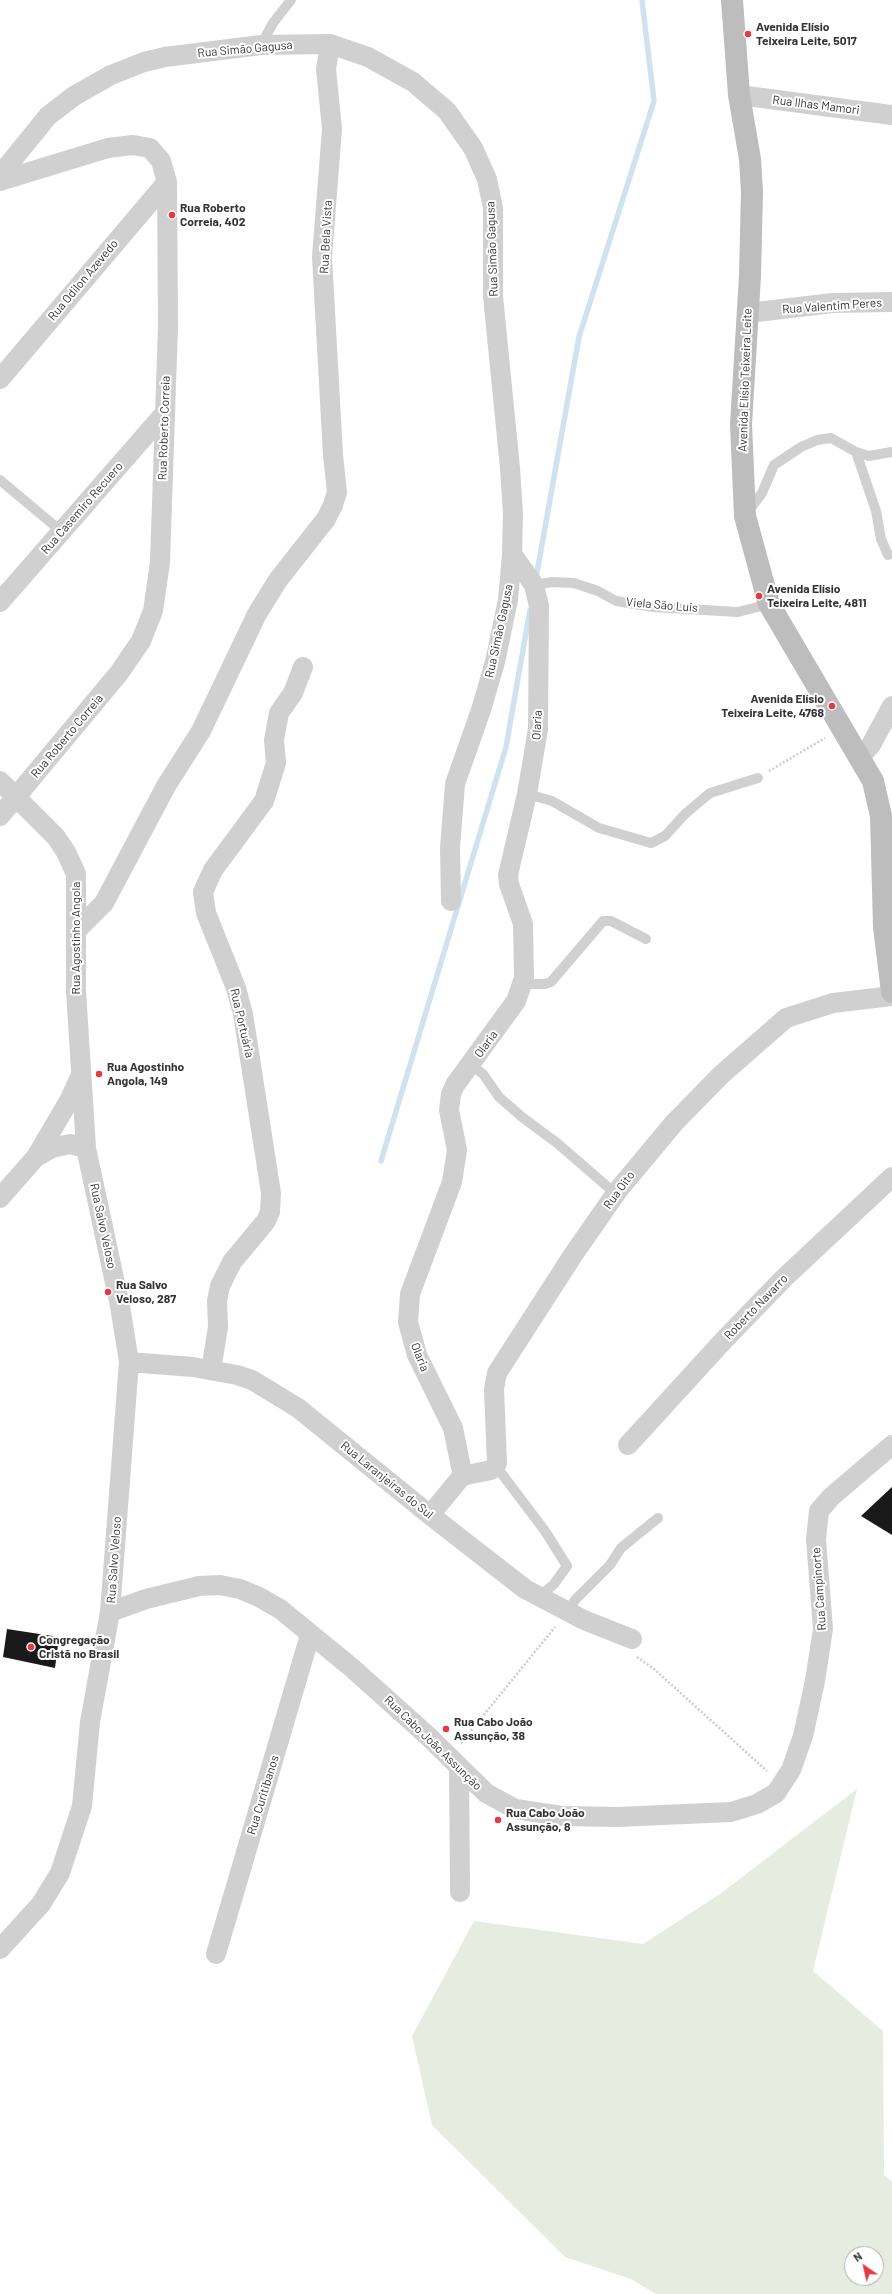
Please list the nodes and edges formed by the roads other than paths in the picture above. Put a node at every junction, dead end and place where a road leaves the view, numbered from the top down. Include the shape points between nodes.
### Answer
1 (291, 0) edge
2 (732, 0) edge
3 (330, 44) junction
4 (261, 45) junction
5 (739, 95) junction
6 (892, 115) edge
7 (0, 175) edge
8 (0, 181) edge
9 (166, 182) junction
10 (892, 302) edge
11 (748, 313) junction
12 (0, 379) edge
13 (164, 414) junction
14 (856, 452) junction
15 (892, 452) edge
16 (0, 480) edge
17 (745, 516) junction
18 (62, 532) junction
19 (512, 554) junction
20 (888, 555) dead end
21 (534, 585) junction
22 (0, 602) edge
23 (768, 604) junction
24 (303, 667) dead end
25 (892, 706) edge
26 (860, 757) junction
27 (758, 778) road end
28 (0, 781) edge
29 (527, 794) junction
30 (17, 796) junction
31 (886, 803) edge
32 (0, 816) edge
33 (451, 901) dead end
34 (888, 926) edge
35 (76, 931) junction
36 (646, 939) dead end
37 (522, 984) junction
38 (892, 992) edge
39 (892, 996) edge
40 (471, 1065) junction
41 (81, 1074) junction
42 (86, 1148) junction
43 (36, 1157) junction
44 (892, 1177) edge
45 (616, 1194) junction
46 (0, 1198) edge
47 (128, 1362) junction
48 (211, 1370) junction
49 (628, 1445) dead end
50 (892, 1445) edge
51 (496, 1466) junction
52 (462, 1476) junction
53 (430, 1515) junction
54 (658, 1518) dead end
55 (540, 1597) junction
56 (110, 1612) junction
57 (567, 1612) junction
58 (310, 1635) junction
59 (632, 1639) road end
60 (454, 1762) junction
61 (783, 1784) joint
62 (460, 1892) dead end
63 (0, 1949) edge
64 (216, 1954) dead end

1 - 4 lane
2 - 5 main road, Avenida Elísio Teixeira Leite
3 - 4 street, Rua Simão Gagusa
3 - 19 street, Rua Simão Gagusa via 368,57 413,82 448,111 473,148 487,179 493,208 493,296 510,468
3 - 35 street, Rua Bela Vista via 326,69 332,129 322,257 337,492 334,505 326,520 278,580 257,614 201,731 166,786 104,903
4 - 7 street, Rua Simão Gagusa via 144,62 111,75 74,96 48,116
5 - 6 street, Rua Ilhas Mamori
5 - 11 main road, Avenida Elísio Teixeira Leite via 750,159 752,192
8 - 9 street, Rua Roberto Correia via 108,148 133,145 150,148 161,161
9 - 12 street, Rua Odilon Azevedo
9 - 13 street, Rua Roberto Correia via 168,326
10 - 11 street, Rua Valentim Peres via 833,303
11 - 17 main road, Avenida Elísio Teixeira Leite via 741,424
13 - 18 street, Rua Casemiro Recuero
13 - 30 street, Rua Roberto Correia via 160,562 153,611 141,641 119,673
14 - 15 lane via 869,456
14 - 17 lane via 831,438 826,438 788,454 774,465 762,493
14 - 20 lane
16 - 18 lane
17 - 23 main road, Avenida Elísio Teixeira Leite
18 - 22 street, Rua Casemiro Recuero
19 - 21 street, Olaria
19 - 33 street, Rua Simão Gagusa via 508,600 495,662 455,784 450,848
21 - 23 lane, Viela São Luis via 552,582 574,583 598,591 616,601 653,606 738,612
21 - 29 street, Olaria via 539,606 538,729
23 - 26 main road, Avenida Elísio Teixeira Leite
24 - 48 street, Rua Portuária via 293,693 279,713 274,740 276,763 264,801 220,860 203,892 206,913 236,988 243,1014 271,1193 270,1212 266,1220 232,1262 220,1286 217,1301 218,1327
25 - 26 street via 871,745
26 - 31 main road, Avenida Elísio Teixeira Leite
27 - 29 lane via 710,793 685,814 665,836 651,843 599,828 552,802
28 - 30 street, Rua Agostinho Angola
29 - 37 street, Olaria via 508,875 523,924 525,943
30 - 32 street, Rua Roberto Correia
30 - 35 street, Rua Agostinho Angola via 56,837 73,867 76,874
31 - 34 main road, Avenida Elísio Teixeira Leite via 881,816
34 - 38 main road, Avenida Elísio Teixeira Leite
35 - 41 street, Rua Agostinho Angola via 76,991
36 - 37 lane via 611,921 603,921 552,982
37 - 40 street, Olaria via 516,1001
39 - 45 street, Rua Oito via 833,1003 799,1013 780,1022 721,1075 674,1123
40 - 45 lane via 522,1117 557,1143
40 - 52 street, Olaria via 451,1094 449,1110 457,1150 456,1162 452,1182 410,1294 408,1310 408,1322 417,1355 453,1428
41 - 42 street, Rua Agostinho Angola
41 - 43 street, Rua Agostinho Angola via 70,1099
42 - 43 street, Rua Agostinho Angola via 70,1144 52,1148
42 - 47 street, Rua Salvo Veloso via 120,1306
43 - 46 street, Rua Agostinho Angola
44 - 49 street, Roberto Navarro via 784,1278
45 - 51 street, Rua Oito via 573,1255 497,1373 494,1389
47 - 48 street, Rua Laranjeiras do Sul
47 - 56 street, Rua Salvo Veloso
48 - 53 street, Rua Laranjeiras do Sul via 252,1380 298,1408
50 - 61 street, Rua Campinorte via 831,1497 819,1511 816,1539 823,1630 803,1736
51 - 52 street via 491,1470
51 - 55 lane via 545,1531 567,1566 554,1584
52 - 53 street
53 - 55 street, Rua Laranjeiras do Sul via 525,1589
54 - 57 lane via 621,1548 610,1565 575,1600
55 - 57 street, Rua Laranjeiras do Sul
56 - 58 street, Rua Cabo João Assunção via 175,1591 220,1585 240,1589 259,1597 280,1609
56 - 63 street, Rua Salvo Veloso via 90,1722 82,1806 60,1873 41,1904
57 - 59 street, Rua Laranjeiras do Sul
58 - 60 street, Rua Cabo João Assunção via 352,1666
58 - 64 street, Rua Curitibanos
60 - 61 street, Rua Cabo João Assunção via 486,1793 507,1806 562,1816 617,1817 731,1812 769,1798
60 - 62 street

